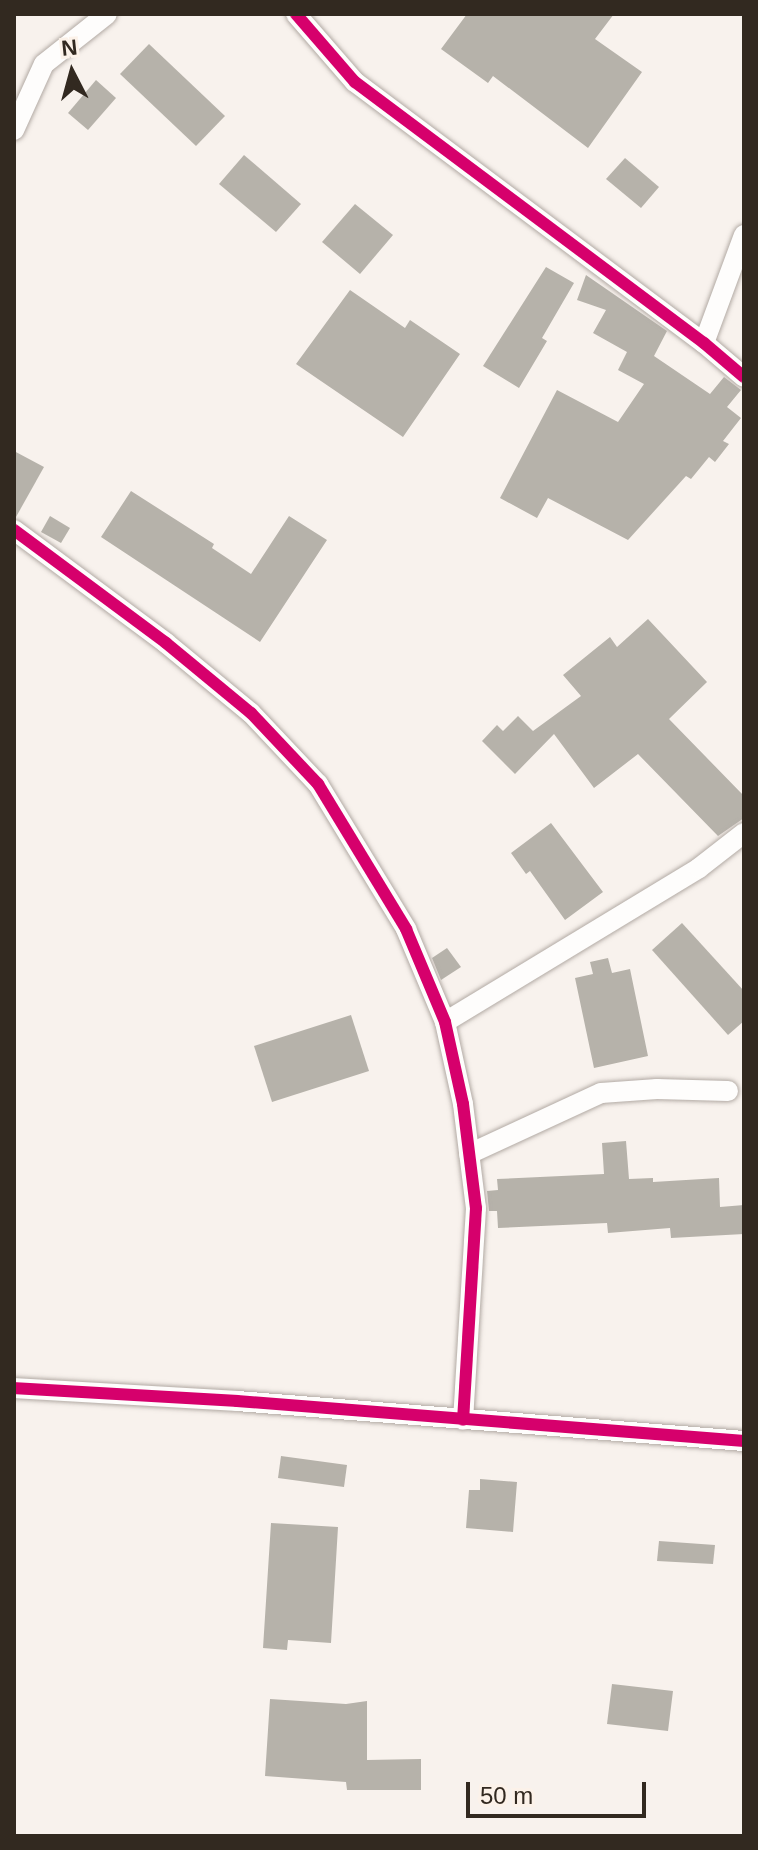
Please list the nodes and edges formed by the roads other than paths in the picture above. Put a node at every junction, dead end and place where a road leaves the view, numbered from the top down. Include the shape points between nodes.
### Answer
1 (107, 14) edge
2 (296, 14) edge
3 (14, 130) edge
4 (744, 235) edge
5 (704, 343) junction
6 (744, 377) edge
7 (14, 530) edge
8 (744, 833) edge
9 (445, 1022) junction
10 (728, 1091) dead end
11 (469, 1154) junction
12 (14, 1388) edge
13 (463, 1420) junction
14 (744, 1441) edge

1 - 3 street via 44,64
2 - 5 street via 355,82
4 - 5 street
5 - 6 street
7 - 9 street via 251,713 318,784 406,929
8 - 9 street via 699,868
9 - 11 street
10 - 11 street via 601,1093
11 - 13 street via 476,1208
12 - 13 street
13 - 14 street

